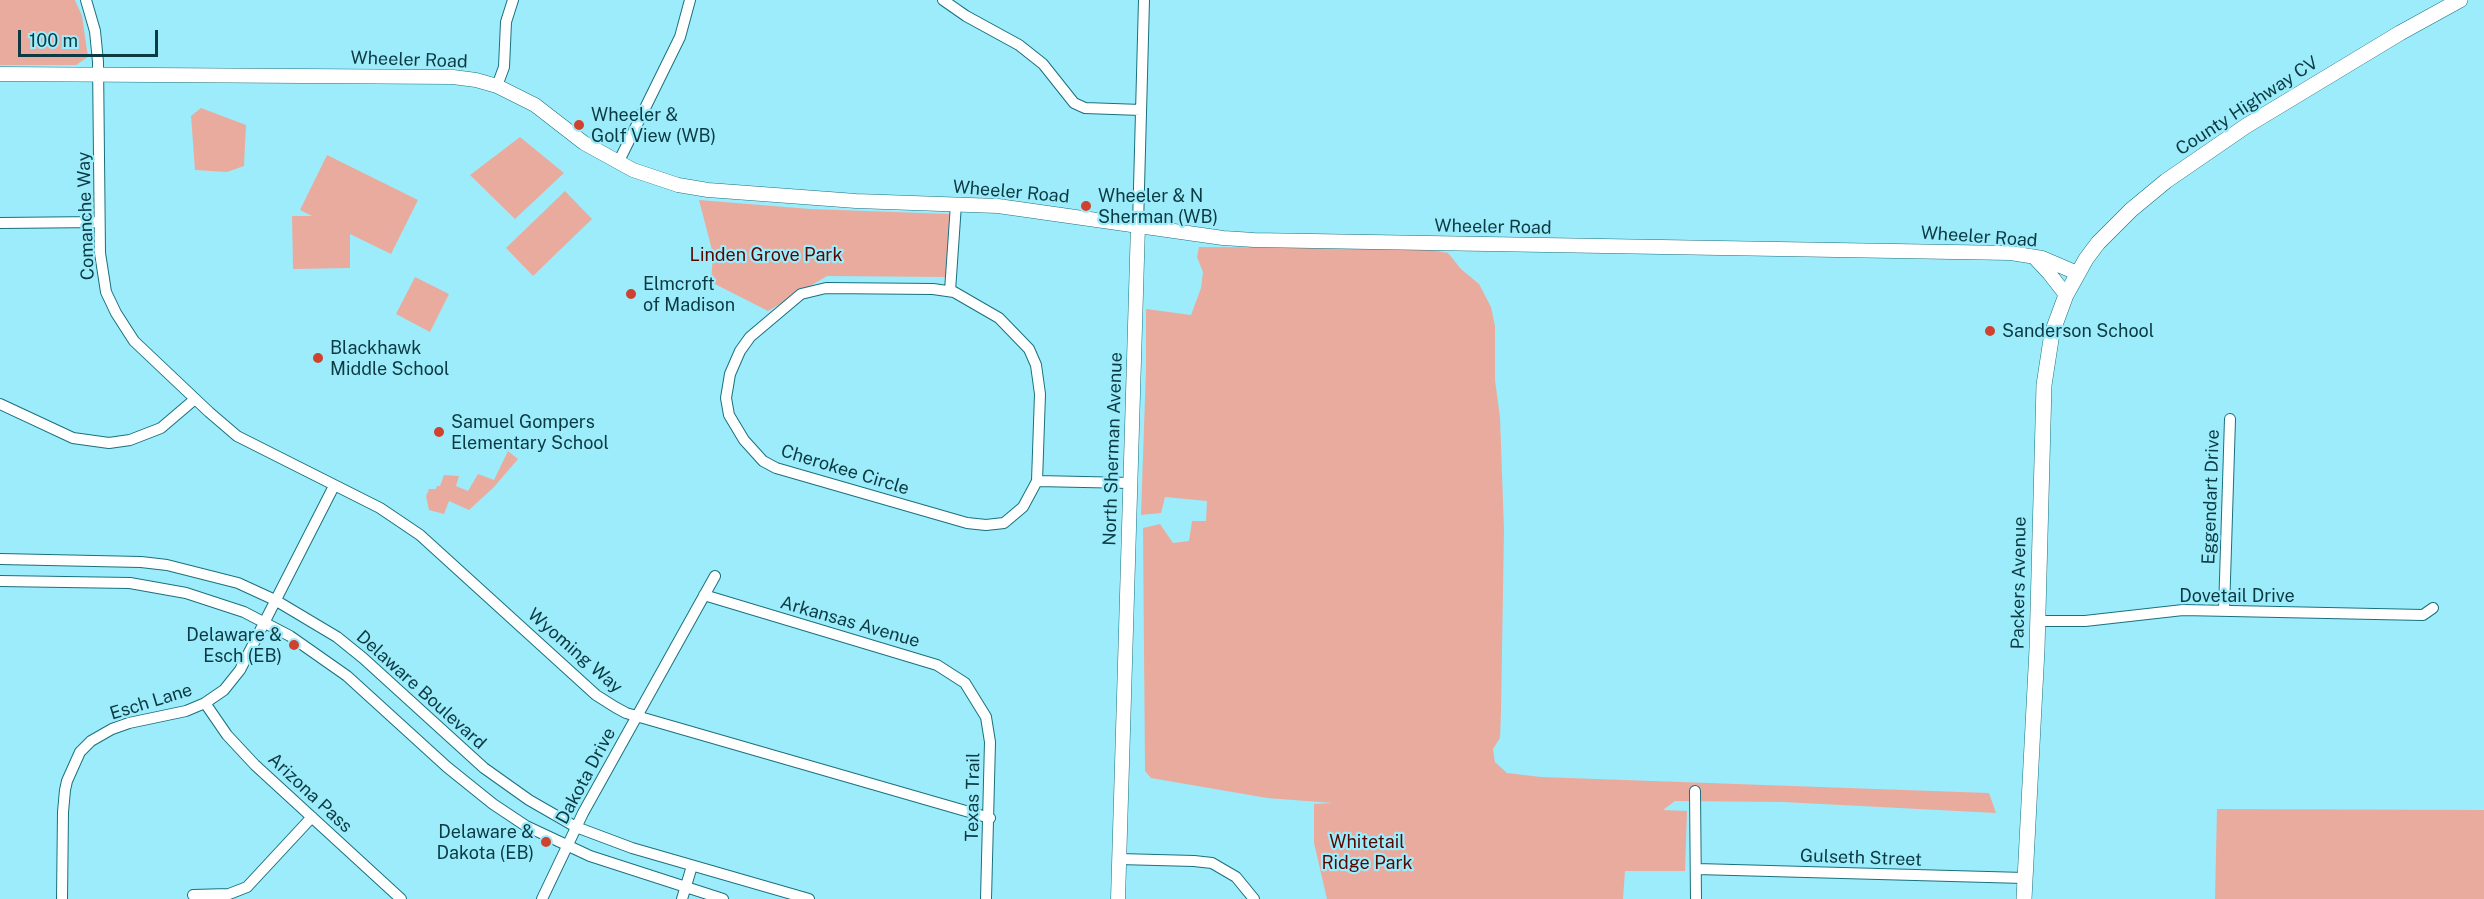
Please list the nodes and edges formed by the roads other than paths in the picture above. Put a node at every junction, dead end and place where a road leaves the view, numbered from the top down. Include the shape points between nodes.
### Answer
1 (86, 0) edge
2 (513, 0) edge
3 (690, 0) edge
4 (943, 0) edge
5 (1144, 0) edge
6 (2460, 0) edge
7 (0, 74) edge
8 (99, 75) junction
9 (496, 86) junction
10 (1140, 110) junction
11 (618, 163) junction
12 (956, 204) junction
13 (99, 222) junction
14 (0, 223) edge
15 (1138, 225) junction
16 (2032, 256) junction
17 (2077, 273) junction
18 (950, 291) junction
19 (2066, 295) junction
20 (195, 399) junction
21 (0, 404) edge
22 (2230, 419) dead end
23 (1037, 481) junction
24 (1131, 483) junction
25 (334, 486) junction
26 (0, 560) edge
27 (715, 576) dead end
28 (0, 580) edge
29 (704, 595) junction
30 (275, 600) junction
31 (2433, 608) dead end
32 (2224, 611) junction
33 (2038, 621) junction
34 (265, 622) junction
35 (976, 698) joint
36 (205, 703) junction
37 (637, 716) junction
38 (1695, 791) dead end
39 (312, 817) junction
40 (990, 818) junction
41 (576, 827) junction
42 (567, 847) junction
43 (1119, 859) junction
44 (692, 866) junction
45 (1697, 869) junction
46 (2024, 878) junction
47 (684, 894) edge
48 (193, 895) dead end
49 (62, 899) edge
50 (401, 899) edge
51 (542, 899) edge
52 (723, 899) edge
53 (809, 899) edge
54 (986, 899) edge
55 (1118, 899) edge
56 (1254, 899) edge
57 (1696, 899) edge
58 (2024, 899) edge

1 - 8 street, Comanche Way via 95,31
2 - 9 street via 506,22 504,67
3 - 11 street via 680,37
4 - 10 street via 1005,36 1043,64 1069,99 1079,106
5 - 10 street, North Sherman Avenue
6 - 17 main road, County Highway CV via 2246,126 2166,181 2114,226
7 - 8 street, Wheeler Road
8 - 9 street, Wheeler Road via 453,77
8 - 13 street, Comanche Way
9 - 11 street, Wheeler Road via 535,105 584,143
10 - 15 street, North Sherman Avenue
11 - 12 street, Wheeler Road via 656,178 708,190
12 - 15 street, Wheeler Road
12 - 18 street
13 - 14 street
13 - 20 street, Comanche Way via 103,281 116,313 134,340
15 - 16 street, Wheeler Road via 1254,240
15 - 24 street, North Sherman Avenue
16 - 17 street, Wheeler Road
16 - 19 street
17 - 19 main road, Packers Avenue
18 - 23 street, Cherokee Circle via 999,318 1029,349 1036,364 1040,394
18 - 23 street, Cherokee Circle via 826,288 801,294 770,318 740,351 730,374 726,398 729,415 744,440 776,468 967,523 1004,523 1023,507
19 - 33 main road, Packers Avenue via 2052,333 2044,385
20 - 21 street via 161,428 109,443 73,438
20 - 25 street, Wyoming Way via 237,436
22 - 32 street, Eggendart Drive
23 - 24 street
24 - 43 street, North Sherman Avenue
25 - 30 street, Esch Lane
25 - 37 street, Wyoming Way via 392,515 420,535 596,695
26 - 30 street, Delaware Boulevard via 116,560 167,565 238,583
27 - 29 street, Dakota Drive
28 - 34 street via 97,581 158,587 219,603
29 - 35 street, Arkansas Avenue via 937,665 956,675
29 - 37 street, Dakota Drive
30 - 34 street, Esch Lane
30 - 41 street, Delaware Boulevard via 363,658 484,768
31 - 32 street, Dovetail Drive via 2423,615
32 - 33 street, Dovetail Drive via 2183,610 2085,621
33 - 46 main road, Packers Avenue
34 - 36 street, Esch Lane via 240,670 224,690
34 - 42 street via 347,676 493,804
35 - 40 street, Texas Trail via 986,717 990,742
36 - 39 street, Arizona Pass via 255,765
36 - 49 street, Esch Lane via 112,729 80,752 65,790
37 - 40 street, Wyoming Way
37 - 41 street, Dakota Drive
38 - 45 street
39 - 48 street via 247,887 229,894
39 - 50 street, Arizona Pass
40 - 54 street, Texas Trail
41 - 42 street, Dakota Drive
41 - 44 street, Delaware Boulevard
42 - 47 street
42 - 51 street, Dakota Drive
43 - 55 street, North Sherman Avenue
43 - 56 street via 1212,863 1236,877
44 - 47 street
44 - 53 street, Delaware Boulevard
45 - 46 street, Gulseth Street
45 - 57 street
46 - 58 main road, Packers Avenue
47 - 52 street

